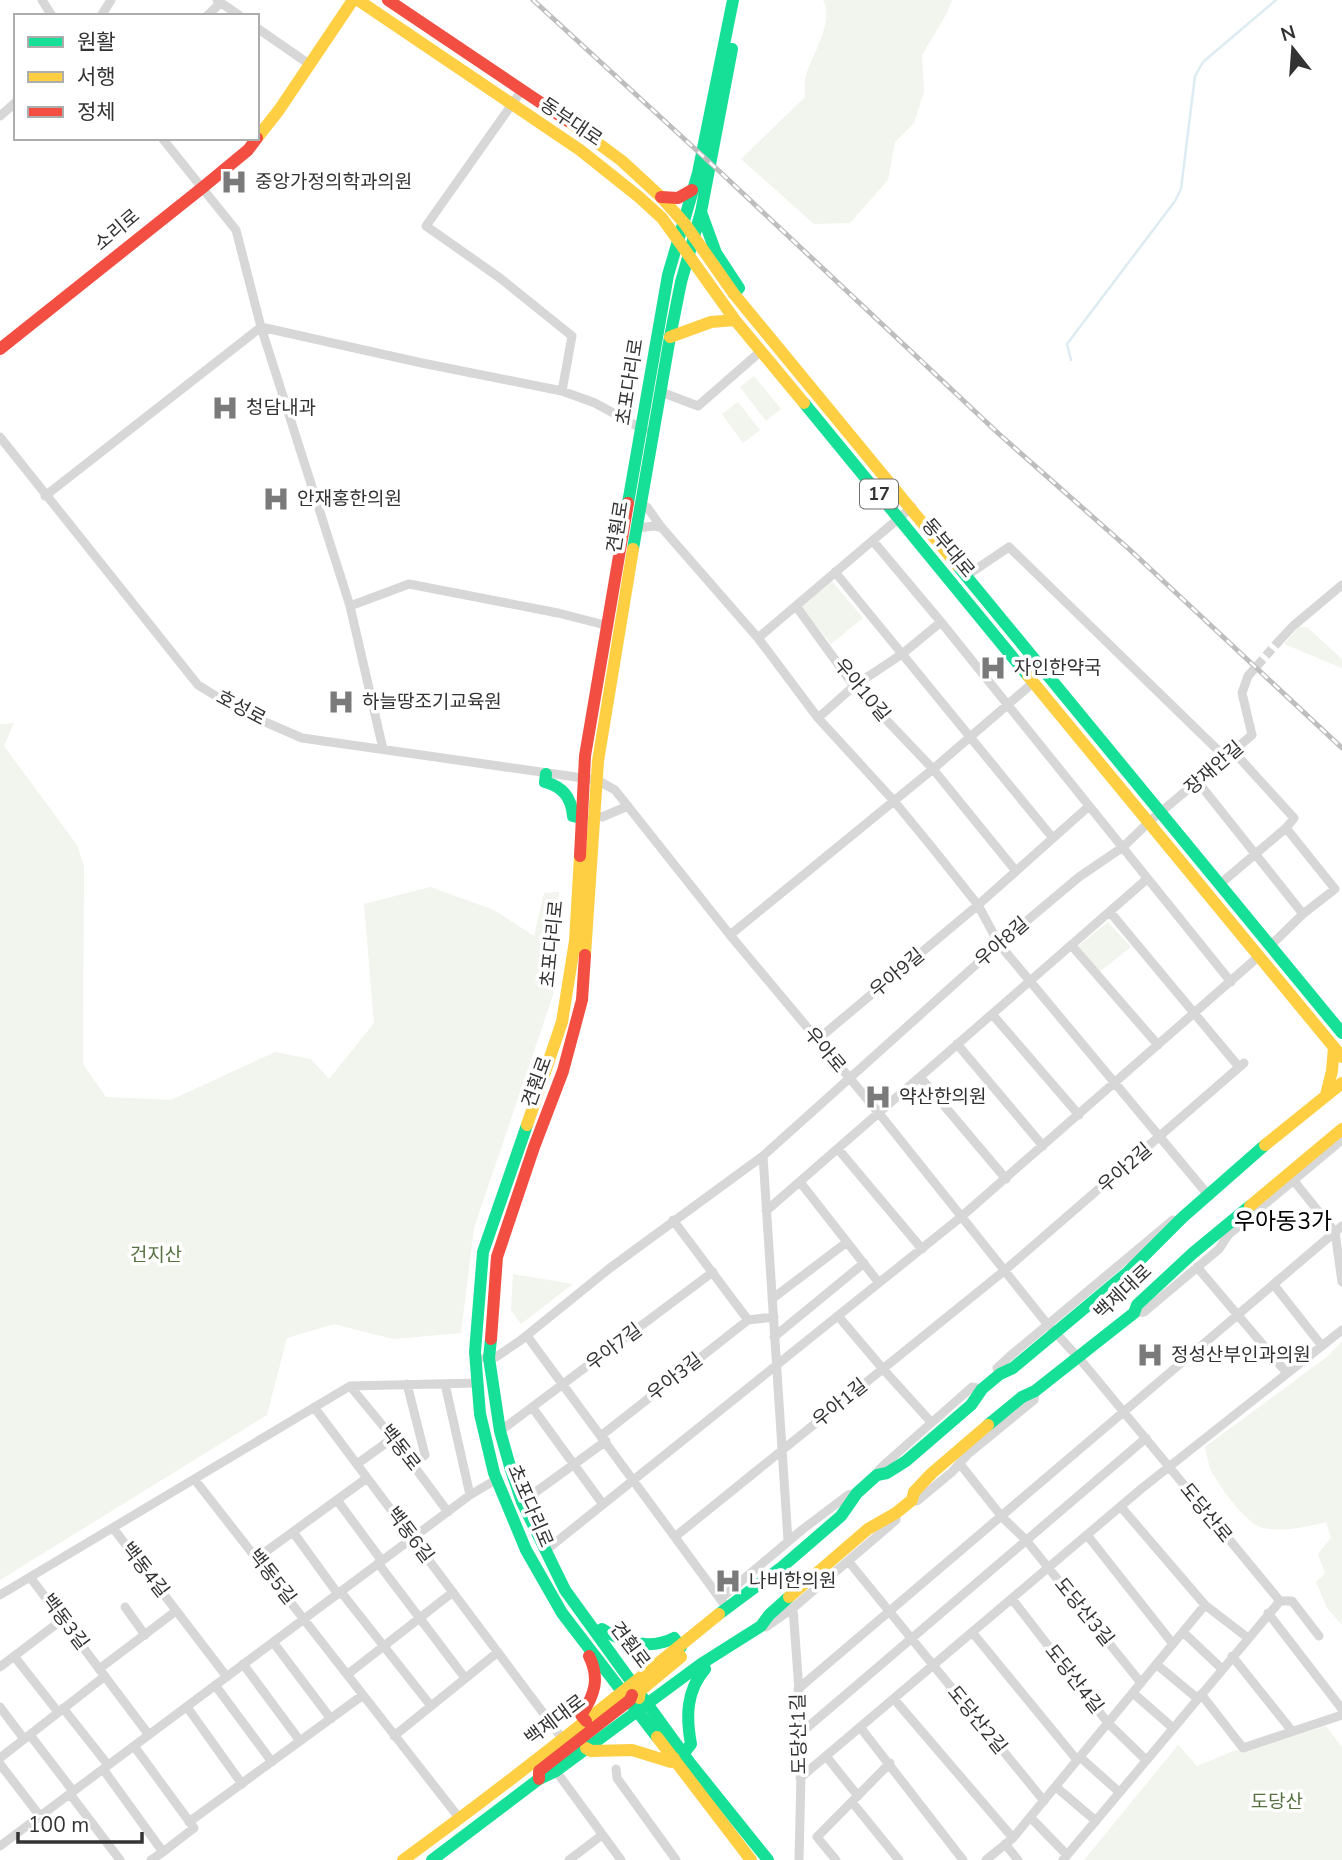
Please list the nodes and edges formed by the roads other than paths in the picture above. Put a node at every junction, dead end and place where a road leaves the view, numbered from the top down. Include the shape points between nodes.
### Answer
1 (355, 0) edge
2 (388, 0) edge
3 (733, 0) edge
4 (741, 0) edge
5 (219, 1) edge
6 (237, 14) edge
7 (259, 29) edge
8 (309, 64) junction
9 (522, 90) junction
10 (14, 104) edge
11 (511, 105) junction
12 (0, 116) edge
13 (259, 135) edge
14 (164, 140) edge
15 (256, 140) edge
16 (202, 188) junction
17 (692, 190) junction
18 (661, 197) junction
19 (701, 212) junction
20 (685, 224) junction
21 (694, 239) junction
22 (680, 242) junction
23 (689, 255) junction
24 (734, 294) junction
25 (735, 320) junction
26 (261, 327) junction
27 (670, 337) junction
28 (0, 349) edge
29 (761, 351) junction
30 (562, 391) junction
31 (661, 392) junction
32 (647, 431) junction
33 (0, 437) edge
34 (45, 496) junction
35 (640, 505) junction
36 (912, 508) junction
37 (898, 519) junction
38 (637, 528) junction
39 (662, 528) junction
40 (873, 541) junction
41 (835, 572) junction
42 (966, 576) junction
43 (1342, 585) edge
44 (350, 606) junction
45 (796, 606) junction
46 (942, 622) junction
47 (606, 625) junction
48 (619, 628) junction
49 (758, 638) junction
50 (1279, 642) tunnel mouth
51 (902, 654) junction
52 (1248, 676) tunnel mouth
53 (1034, 682) junction
54 (854, 686) junction
55 (1009, 705) junction
56 (818, 718) junction
57 (970, 738) junction
58 (383, 750) junction
59 (1230, 755) junction
60 (933, 769) junction
61 (547, 774) junction
62 (583, 778) junction
63 (597, 780) junction
64 (1198, 782) junction
65 (894, 801) junction
66 (628, 806) junction
67 (1088, 807) junction
68 (1160, 812) junction
69 (594, 815) junction
70 (581, 818) junction
71 (1149, 822) junction
72 (1286, 828) junction
73 (1052, 837) junction
74 (1123, 847) junction
75 (1255, 853) junction
76 (1016, 870) junction
77 (1147, 879) junction
78 (1220, 884) junction
79 (978, 905) junction
80 (1110, 912) junction
81 (1303, 914) junction
82 (730, 935) junction
83 (999, 944) junction
84 (1072, 946) junction
85 (1270, 946) junction
86 (1258, 957) junction
87 (1029, 980) junction
88 (1231, 982) junction
89 (1195, 1013) junction
90 (992, 1014) junction
91 (1342, 1033) edge
92 (817, 1040) junction
93 (957, 1044) junction
94 (1158, 1045) junction
95 (1338, 1052) edge
96 (920, 1077) junction
97 (848, 1078) junction
98 (1115, 1083) junction
99 (1342, 1083) edge
100 (1333, 1094) edge
101 (878, 1112) junction
102 (1079, 1115) junction
103 (1342, 1129) edge
104 (1162, 1136) junction
105 (1342, 1140) edge
106 (1043, 1146) junction
107 (838, 1149) junction
108 (1331, 1150) junction
109 (1314, 1153) junction
110 (763, 1156) junction
111 (1309, 1168) junction
112 (1006, 1179) junction
113 (1294, 1181) junction
114 (800, 1182) junction
115 (1209, 1196) junction
116 (766, 1211) junction
117 (961, 1217) junction
118 (1251, 1217) junction
119 (1234, 1219) junction
120 (673, 1220) junction
121 (1339, 1228) edge
122 (1228, 1235) junction
123 (847, 1242) junction
124 (922, 1249) junction
125 (864, 1263) junction
126 (1197, 1267) junction
127 (1004, 1271) junction
128 (713, 1272) junction
129 (1342, 1282) edge
130 (879, 1283) junction
131 (1274, 1285) junction
132 (772, 1299) junction
133 (1134, 1313) junction
134 (838, 1315) junction
135 (1238, 1316) junction
136 (774, 1317) junction
137 (748, 1320) junction
138 (1052, 1329) junction
139 (1342, 1330) edge
140 (527, 1336) junction
141 (774, 1337) junction
142 (1322, 1346) junction
143 (482, 1357) junction
144 (1078, 1357) junction
145 (775, 1366) junction
146 (883, 1369) junction
147 (1287, 1373) junction
148 (477, 1383) junction
149 (407, 1384) junction
150 (445, 1384) junction
151 (564, 1385) junction
152 (350, 1386) junction
153 (982, 1389) junction
154 (1035, 1391) junction
155 (314, 1407) junction
156 (532, 1407) junction
157 (1123, 1411) junction
158 (931, 1422) junction
159 (500, 1431) junction
160 (393, 1438) junction
161 (604, 1438) junction
162 (1146, 1438) junction
163 (782, 1450) junction
164 (358, 1464) junction
165 (412, 1464) junction
166 (574, 1464) junction
167 (960, 1464) junction
168 (1169, 1467) junction
169 (877, 1475) junction
170 (367, 1478) junction
171 (497, 1479) junction
172 (195, 1480) junction
173 (635, 1480) junction
174 (857, 1493) junction
175 (470, 1495) junction
176 (337, 1500) junction
177 (912, 1500) junction
178 (522, 1502) junction
179 (602, 1503) junction
180 (1121, 1507) junction
181 (448, 1512) junction
182 (897, 1513) junction
183 (1003, 1517) junction
184 (113, 1528) junction
185 (293, 1532) junction
186 (1087, 1535) junction
187 (676, 1536) junction
188 (413, 1538) junction
189 (1026, 1540) junction
190 (788, 1541) junction
191 (545, 1551) junction
192 (257, 1558) junction
193 (380, 1562) junction
194 (849, 1562) junction
195 (1048, 1568) junction
196 (30, 1577) junction
197 (453, 1592) junction
198 (339, 1593) junction
199 (0, 1595) edge
200 (1012, 1599) junction
201 (1280, 1601) junction
202 (723, 1603) junction
203 (1205, 1605) junction
204 (125, 1607) dead end
205 (793, 1608) junction
206 (176, 1611) junction
207 (889, 1611) junction
208 (1268, 1613) junction
209 (419, 1618) junction
210 (63, 1619) junction
211 (304, 1619) junction
212 (761, 1626) junction
213 (972, 1632) junction
214 (1183, 1632) junction
215 (596, 1633) junction
216 (145, 1634) junction
217 (1319, 1636) dead end
218 (1248, 1638) junction
219 (911, 1639) junction
220 (272, 1642) junction
221 (1173, 1644) junction
222 (384, 1646) junction
223 (679, 1648) junction
224 (590, 1651) junction
225 (498, 1652) junction
226 (14, 1656) junction
227 (1233, 1656) junction
228 (243, 1664) junction
229 (701, 1664) junction
230 (1156, 1664) junction
231 (933, 1666) junction
232 (0, 1667) edge
233 (1222, 1669) junction
234 (102, 1672) junction
235 (348, 1674) junction
236 (227, 1677) junction
237 (465, 1678) junction
238 (1141, 1683) junction
239 (215, 1685) junction
240 (798, 1689) junction
241 (1133, 1693) junction
242 (363, 1695) junction
243 (636, 1696) junction
244 (1199, 1696) junction
245 (894, 1699) junction
246 (431, 1706) junction
247 (0, 1707) edge
248 (187, 1707) junction
249 (1342, 1709) edge
250 (60, 1710) junction
251 (1342, 1715) edge
252 (331, 1718) junction
253 (586, 1721) junction
254 (1108, 1723) junction
255 (860, 1727) junction
256 (1173, 1728) junction
257 (1292, 1731) junction
258 (802, 1732) junction
259 (149, 1735) junction
260 (394, 1736) junction
261 (27, 1737) junction
262 (562, 1738) junction
263 (300, 1741) junction
264 (134, 1746) junction
265 (586, 1748) junction
266 (679, 1755) junction
267 (826, 1756) junction
268 (0, 1758) edge
269 (1079, 1759) junction
270 (1146, 1760) junction
271 (272, 1762) junction
272 (890, 1763) junction
273 (0, 1764) edge
274 (105, 1767) junction
275 (616, 1769) dead end
276 (556, 1771) junction
277 (800, 1778) junction
278 (539, 1779) junction
279 (242, 1784) junction
280 (1056, 1787) junction
281 (71, 1792) junction
282 (1119, 1792) junction
283 (855, 1799) junction
284 (1044, 1801) junction
285 (40, 1816) junction
286 (1030, 1817) junction
287 (460, 1819) junction
288 (1096, 1821) junction
289 (189, 1822) junction
290 (602, 1835) junction
291 (817, 1837) junction
292 (799, 1838) junction
293 (1009, 1841) junction
294 (1, 1843) edge
295 (163, 1852) junction
296 (1065, 1858) edge
297 (672, 1859) edge
298 (120, 1860) edge
299 (151, 1860) edge
300 (403, 1860) edge
301 (432, 1860) edge
302 (569, 1860) edge
303 (621, 1860) edge
304 (751, 1860) edge
305 (768, 1860) edge
306 (799, 1860) edge
307 (836, 1860) edge
308 (899, 1860) edge
309 (963, 1860) edge
310 (986, 1860) edge
311 (1018, 1860) edge

1 - 8 street, 소리로
1 - 11 street, 동부대로 / 17
2 - 9 street, 동부대로 / 17
3 - 17 street, 초포다리로
4 - 19 street
5 - 6 street
7 - 8 street
8 - 13 street, 소리로
9 - 11 street
9 - 18 street, 동부대로 / 17 via 622,161
10 - 12 street
11 - 22 street, 동부대로 / 17 via 633,192
11 - 30 street via 426,226 572,336
14 - 16 street
15 - 16 street, 소리로
16 - 26 street via 236,230
16 - 28 street, 소리로
17 - 18 street via 678,198
17 - 20 street, 초포다리로
18 - 20 street, 동부대로 / 17
19 - 21 street
19 - 24 street via 716,253 739,288
20 - 21 street, 동부대로 / 17
20 - 22 street, 초포다리로
21 - 23 street, 견훤로
21 - 24 street, 동부대로 / 17
22 - 23 street, 동부대로 / 17
22 - 32 street, 초포다리로 via 666,287
23 - 25 street, 동부대로 / 17
23 - 27 street, 견훤로
24 - 36 street, 동부대로 / 17
25 - 27 street via 711,322
25 - 29 street, 동부대로 / 17
26 - 30 street
26 - 34 street
26 - 44 street
27 - 31 street, 견훤로
29 - 31 street via 698,406
29 - 37 street, 동부대로 / 17
30 - 32 street
31 - 32 street, 견훤로
32 - 35 street, 견훤로
32 - 47 street, 초포다리로
33 - 34 street, 호성로
34 - 58 street, 호성로 via 198,685 242,712 302,738
35 - 38 street, 견훤로
35 - 39 street via 648,507
36 - 37 street
36 - 42 street, 동부대로 / 17
37 - 40 street
37 - 53 street, 동부대로 / 17
38 - 39 street
38 - 48 street, 견훤로
39 - 49 street
40 - 41 street
40 - 46 street
41 - 45 street
41 - 51 street
42 - 59 street via 1009,547
42 - 68 street, 동부대로 / 17
43 - 50 street
44 - 47 street via 409,584
44 - 58 street
45 - 49 street
45 - 54 street, 우아10길
46 - 51 street
46 - 55 street
47 - 48 street
47 - 62 street, 초포다리로
48 - 63 street, 견훤로
49 - 56 street
51 - 54 street
51 - 57 street
52 - 59 street, 장재안길 via 1242,693 1252,735
53 - 55 street
53 - 71 street, 동부대로 / 17
54 - 56 street
54 - 60 street, 우아10길
55 - 57 street
55 - 67 street
56 - 65 street
57 - 60 street
57 - 73 street
58 - 61 street, 호성로
59 - 64 street, 장재안길
59 - 72 street via 1294,818
60 - 65 street
60 - 76 street, 우아10길
61 - 62 street, 호성로
61 - 70 street via 545,782 559,785 570,799 573,816
62 - 63 street, 호성로
62 - 70 street, 초포다리로
63 - 66 street, 우아로 via 615,790
63 - 69 street, 견훤로
64 - 68 street, 장재안길
64 - 75 street
65 - 79 street
65 - 82 street
66 - 69 street via 602,817
66 - 82 street, 우아로
67 - 73 street, 우아9길
67 - 74 street
68 - 71 street, 우아8길
68 - 78 street, 동부대로 / 17
69 - 143 street, 견훤로 via 582,1000 563,1071 497,1257
70 - 143 street, 초포다리로 via 575,941 562,1022 483,1252
71 - 74 street, 우아8길
71 - 86 street, 동부대로 / 17
72 - 75 street
72 - 81 street via 1335,888
73 - 76 street, 우아9길
74 - 77 street
74 - 83 street, 우아8길
75 - 78 street
75 - 81 street
76 - 79 street, 우아9길
77 - 80 street
77 - 88 street
78 - 85 street, 동부대로 / 17
79 - 83 street
79 - 92 street, 우아9길
80 - 84 street
80 - 89 street
81 - 85 street
82 - 92 street, 우아로
83 - 87 street
83 - 97 street, 우아8길
84 - 87 street
84 - 94 street
85 - 91 street, 동부대로 / 17
86 - 88 street
86 - 95 street, 동부대로 / 17
87 - 90 street
87 - 98 street
88 - 89 street
89 - 94 street
89 - 104 street, 우아2길 via 1241,1065
90 - 93 street
90 - 102 street
92 - 97 street, 우아로
93 - 96 street
93 - 106 street
94 - 98 street
95 - 100 street via 1330,1055 1332,1073 1326,1086
96 - 101 street
96 - 112 street
97 - 101 street, 우아로
97 - 110 street
98 - 102 street
98 - 104 street
99 - 100 street, 백제대로
100 - 115 street, 백제대로 via 1293,1121
101 - 107 street
101 - 117 street, 우아로
102 - 106 street
103 - 109 street, 백제대로
104 - 115 street
104 - 127 street, 우아2길
105 - 108 street
106 - 112 street
107 - 114 street
107 - 124 street
108 - 109 street, 백제대로
108 - 111 street
109 - 111 street
109 - 119 street, 백제대로
110 - 116 street
110 - 120 street
111 - 113 street
112 - 117 street
113 - 118 street
113 - 121 street
114 - 116 street
114 - 123 street
115 - 138 street, 백제대로 via 1128,1272
116 - 132 street
117 - 124 street
117 - 127 street, 우아로
118 - 119 street
118 - 122 street
119 - 122 street
119 - 133 street, 백제대로 via 1137,1305
120 - 128 street
120 - 140 street
121 - 129 street
121 - 131 street
122 - 126 street
123 - 125 street
123 - 132 street
124 - 130 street
125 - 130 street
125 - 141 street
126 - 133 street via 1144,1312
126 - 135 street
127 - 138 street, 우아로
127 - 146 street, 우아1길
128 - 137 street
128 - 151 street, 우아7길
130 - 134 street
131 - 135 street
131 - 142 street
132 - 136 street
133 - 144 street, 백제대로
134 - 145 street
134 - 146 street
135 - 147 street
135 - 157 street
136 - 137 street
136 - 141 street
137 - 161 street, 우아3길
138 - 144 street, 우아로
138 - 153 street, 백제대로 via 1013,1368
139 - 142 street
140 - 143 street via 496,1357
140 - 151 street
141 - 145 street
142 - 147 street
143 - 148 street, 초포다리로
143 - 159 street, 견훤로
144 - 154 street, 백제대로
144 - 157 street, 도당산로
145 - 163 street
145 - 173 street
146 - 158 street
146 - 163 street, 우아1길
147 - 168 street
148 - 150 street
148 - 171 street, 초포다리로
149 - 150 street
149 - 152 street
149 - 165 street via 425,1455
150 - 175 street
151 - 156 street, 우아7길
151 - 161 street
152 - 155 street
152 - 160 street, 백동로
153 - 158 street, 백제대로 via 972,1387
153 - 169 street, 백제대로 via 971,1405 906,1461
154 - 167 street, 백제대로 via 1034,1400
154 - 177 street, 백제대로 via 932,1472
155 - 164 street, 백동6길
155 - 172 street
156 - 159 street, 우아7길
156 - 166 street
157 - 162 street, 도당산로
157 - 183 street
158 - 169 street, 백제대로
159 - 178 street, 견훤로
160 - 164 street
160 - 165 street, 백동로
161 - 166 street, 우아3길
161 - 173 street
162 - 168 street, 도당산로
162 - 189 street
163 - 187 street, 우아1길
163 - 190 street
164 - 170 street, 백동6길
165 - 181 street, 백동로
166 - 178 street, 우아3길
166 - 179 street
167 - 177 street, 백제대로 via 917,1501
167 - 183 street, 도당산3길
168 - 180 street
168 - 201 street, 도당산로
169 - 174 street, 백제대로
170 - 176 street
170 - 188 street, 백동6길
171 - 175 street
171 - 224 street, 초포다리로 via 526,1550
172 - 184 street
172 - 192 street, 백동5길
173 - 179 street
173 - 187 street
174 - 190 street, 백제대로
174 - 202 street, 백제대로 via 841,1516 782,1567
175 - 181 street
176 - 185 street
176 - 193 street
177 - 182 street, 백제대로
178 - 191 street, 견훤로
179 - 191 street
180 - 186 street
180 - 203 street
181 - 188 street
182 - 194 street, 백제대로 via 896,1520
182 - 212 street, 백제대로 via 841,1551
183 - 189 street, 도당산3길
183 - 207 street
184 - 196 street
184 - 206 street, 백동4길
185 - 192 street
185 - 198 street
186 - 195 street
186 - 221 street
187 - 202 street
188 - 193 street
188 - 197 street, 백동6길
189 - 195 street, 도당산3길
189 - 219 street
190 - 202 street, 백제대로
191 - 215 street, 견훤로 via 565,1590
192 - 211 street, 백동5길
193 - 198 street
193 - 209 street
194 - 205 street, 백제대로
194 - 207 street, 도당산2길
195 - 200 street
195 - 238 street, 도당산3길
196 - 199 street
196 - 210 street, 백동3길
197 - 209 street
197 - 225 street, 백동6길
198 - 211 street
198 - 222 street
200 - 213 street
200 - 254 street, 도당산4길
201 - 208 street
201 - 217 street, 도당산로 via 1292,1601
202 - 223 street, 백제대로
203 - 214 street
203 - 218 street
204 - 216 street
205 - 212 street, 백제대로
205 - 240 street, 도당산1길
206 - 216 street, 백동4길
206 - 236 street, 백동4길
207 - 219 street, 도당산2길
207 - 240 street
208 - 218 street
208 - 249 street
209 - 222 street
209 - 237 street
210 - 226 street
210 - 234 street, 백동3길
211 - 220 street
211 - 235 street, 백동5길
212 - 229 street, 백제대로
213 - 231 street
213 - 269 street
214 - 221 street
214 - 233 street
215 - 223 street via 602,1629 612,1637 638,1644 674,1638
215 - 243 street, 견훤로
216 - 234 street, 백동3길
218 - 227 street
219 - 231 street, 도당산2길
219 - 258 street
220 - 228 street
220 - 252 street
221 - 230 street
222 - 235 street
222 - 246 street
223 - 243 street, 백제대로
224 - 243 street, 초포다리로
224 - 253 street via 596,1683 593,1698 581,1715
225 - 237 street
225 - 262 street, 백동6길
226 - 232 street
226 - 250 street
227 - 233 street
227 - 257 street
228 - 236 street
228 - 263 street
229 - 243 street, 백제대로
229 - 266 street via 705,1669 696,1677 687,1708 691,1744
230 - 238 street
230 - 244 street
231 - 245 street
231 - 284 street, 도당산2길
233 - 244 street
234 - 250 street, 백동3길
234 - 259 street, 백동3길
235 - 242 street, 백동5길
236 - 239 street
237 - 246 street
238 - 241 street
239 - 248 street
239 - 271 street
240 - 258 street, 도당산1길
241 - 254 street
241 - 256 street
242 - 252 street
242 - 260 street, 백동5길
243 - 253 street, 백제대로
243 - 265 street, 백제대로
243 - 266 street, 초포다리로
243 - 278 street via 539,1771
244 - 256 street
244 - 257 street via 1243,1748
245 - 255 street
245 - 293 street
246 - 260 street
247 - 261 street
248 - 259 street
248 - 279 street
250 - 261 street, 백동3길
250 - 274 street
251 - 257 street
252 - 263 street
253 - 262 street, 백제대로
254 - 269 street, 도당산4길
254 - 270 street
255 - 267 street
255 - 272 street
256 - 270 street
258 - 277 street, 도당산1길
259 - 264 street
260 - 287 street, 백동5길
261 - 268 street, 백동3길
261 - 281 street
262 - 287 street, 백제대로
263 - 271 street
264 - 274 street
264 - 289 street
265 - 266 street via 632,1749 671,1762
265 - 276 street, 백제대로
266 - 304 street, 초포다리로
266 - 305 street
267 - 277 street
267 - 283 street
269 - 280 street, 도당산4길
269 - 282 street
270 - 282 street
271 - 279 street
272 - 283 street
272 - 309 street
273 - 285 street
274 - 281 street
274 - 295 street
275 - 297 street via 617,1778
276 - 278 street, 백제대로
276 - 290 street
277 - 292 street, 도당산1길
278 - 301 street, 백제대로
279 - 289 street
280 - 284 street, 도당산4길
280 - 288 street
281 - 285 street
281 - 298 street
282 - 288 street
283 - 291 street
283 - 308 street
284 - 286 street, 도당산4길
285 - 294 street
286 - 293 street, 도당산4길
286 - 296 street
287 - 300 street, 백제대로
288 - 296 street
289 - 295 street via 194,1828
290 - 302 street
290 - 303 street
291 - 292 street
291 - 307 street
292 - 306 street, 도당산1길
293 - 310 street
293 - 311 street
295 - 299 street

